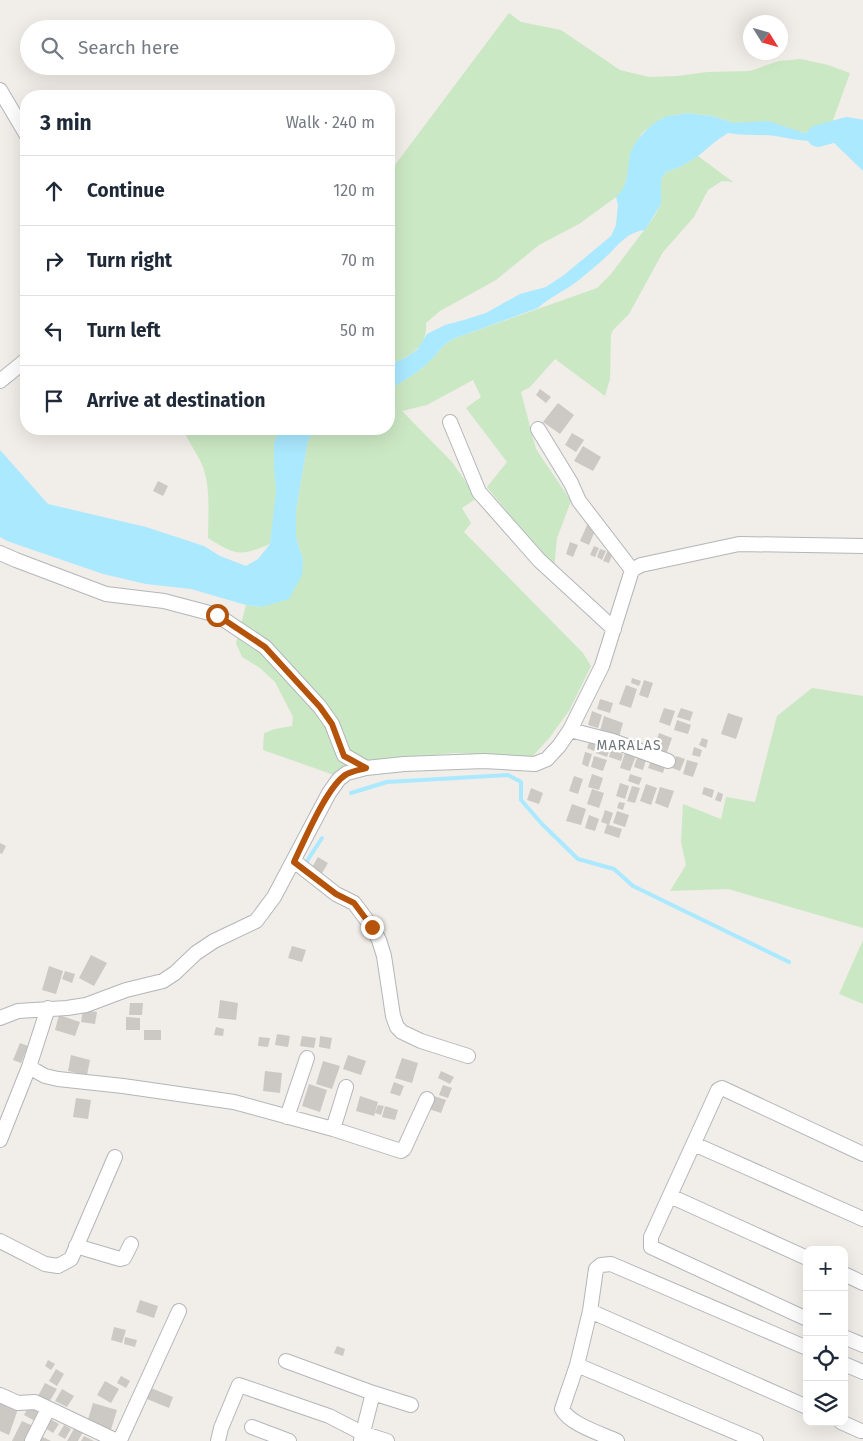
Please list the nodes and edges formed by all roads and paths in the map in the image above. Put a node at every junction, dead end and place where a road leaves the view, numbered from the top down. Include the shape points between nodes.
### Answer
1 (0, 90) edge
2 (20, 124) edge
3 (20, 365) edge
4 (0, 381) edge
5 (450, 422) dead end
6 (538, 429) dead end
7 (863, 546) edge
8 (0, 553) edge
9 (632, 570) junction
10 (614, 629) junction
11 (570, 730) junction
12 (668, 761) dead end
13 (366, 768) junction
14 (294, 862) junction
15 (48, 1008) junction
16 (0, 1018) edge
17 (468, 1056) dead end
18 (307, 1058) dead end
19 (29, 1067) junction
20 (346, 1087) dead end
21 (427, 1099) dead end
22 (288, 1117) junction
23 (333, 1129) junction
24 (0, 1140) edge
25 (694, 1144) junction
26 (863, 1154) edge
27 (115, 1157) dead end
28 (670, 1196) junction
29 (863, 1219) edge
30 (0, 1241) edge
31 (131, 1244) dead end
32 (76, 1246) junction
33 (803, 1256) edge
34 (848, 1276) edge
35 (863, 1283) edge
36 (179, 1311) dead end
37 (590, 1311) junction
38 (803, 1317) edge
39 (848, 1338) edge
40 (863, 1345) edge
41 (803, 1346) edge
42 (286, 1360) dead end
43 (576, 1365) junction
44 (848, 1366) edge
45 (863, 1372) edge
46 (373, 1393) junction
47 (0, 1395) edge
48 (411, 1405) dead end
49 (803, 1405) edge
50 (48, 1409) junction
51 (848, 1426) edge
52 (252, 1428) dead end
53 (861, 1433) edge
54 (361, 1437) edge
55 (32, 1441) edge
56 (218, 1441) edge
57 (289, 1441) edge
58 (387, 1441) edge
59 (617, 1441) edge
60 (756, 1441) edge

1 - 2 street
3 - 4 street
5 - 10 street via 479,492 539,560
6 - 9 street via 580,502
7 - 9 street via 739,544 641,565
8 - 13 street via 106,594 164,601 217,615 265,647 320,707 332,724 344,756
9 - 10 street
10 - 11 street via 602,666
11 - 12 street
11 - 13 street via 547,759 535,764 484,761
13 - 14 street via 347,773 339,779
14 - 15 street via 256,921 214,941 163,981 86,1005
14 - 17 street via 336,894 354,903 372,927 384,956 397,1027 421,1041
15 - 16 street via 18,1011
15 - 19 street
18 - 22 street
19 - 22 street via 58,1079 217,1098
19 - 24 street
20 - 23 street
21 - 23 street via 402,1151
22 - 23 street
25 - 26 street via 718,1090 722,1088
25 - 28 street
25 - 29 street
27 - 32 street
28 - 33 street
28 - 38 street via 651,1237 651,1247
30 - 32 street via 45,1264 58,1266 71,1259
31 - 32 street via 124,1258 120,1259
34 - 35 street
36 - 50 street via 120,1440
37 - 41 street via 596,1269 611,1264
37 - 43 street
37 - 49 street
39 - 40 street
42 - 46 street
43 - 59 street via 562,1410 564,1414 572,1421
43 - 60 street
44 - 45 street
46 - 48 street
46 - 54 street
47 - 50 street via 18,1403 35,1402
50 - 55 street
51 - 53 street
52 - 57 street
54 - 56 street via 329,1416 239,1385
54 - 58 street

